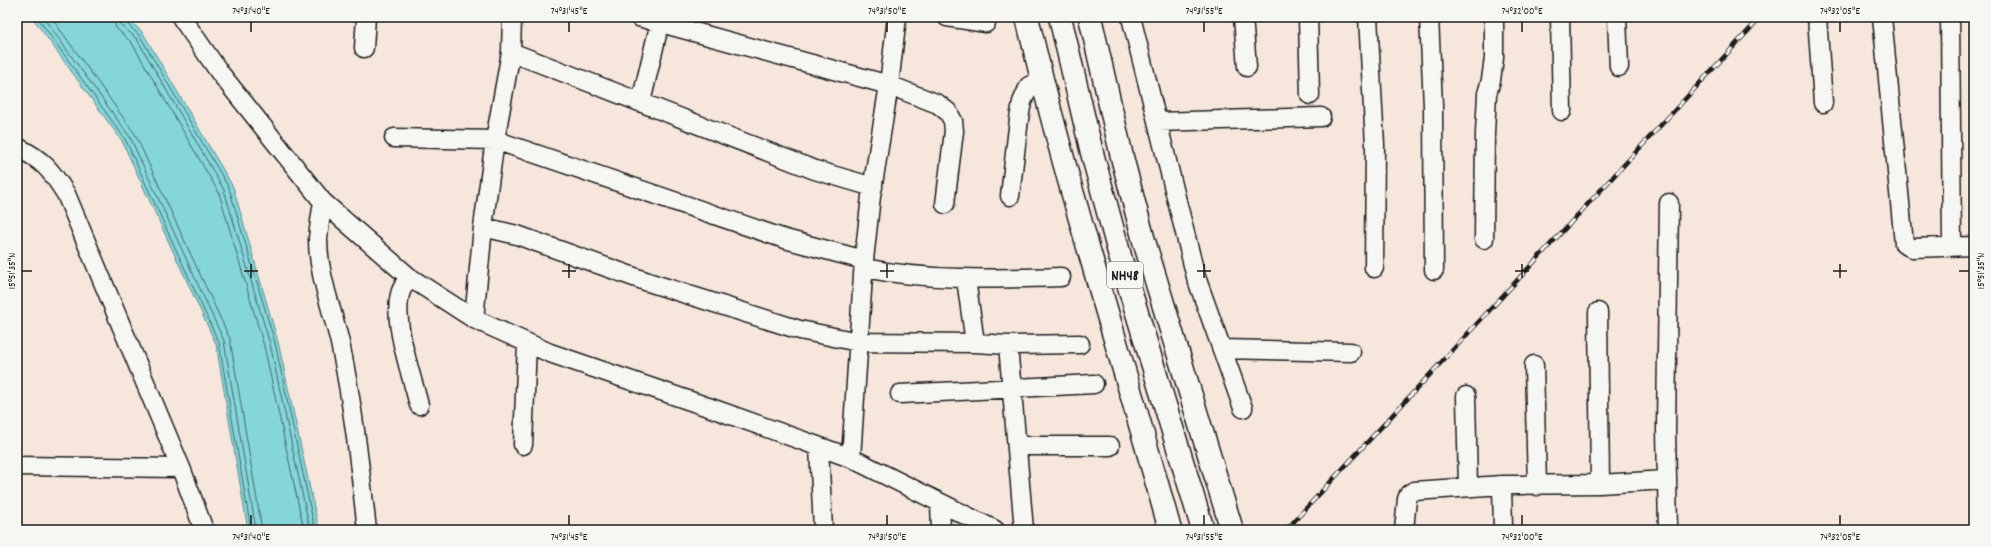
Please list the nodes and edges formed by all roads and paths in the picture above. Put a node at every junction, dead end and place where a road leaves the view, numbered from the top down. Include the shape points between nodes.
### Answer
1 (181, 17) edge
2 (366, 17) edge
3 (512, 17) edge
4 (639, 17) edge
5 (897, 17) edge
6 (947, 17) edge
7 (1028, 17) edge
8 (1060, 17) edge
9 (1090, 17) edge
10 (1131, 17) edge
11 (1243, 17) edge
12 (1308, 17) edge
13 (1368, 17) edge
14 (1429, 17) edge
15 (1494, 17) edge
16 (1560, 17) edge
17 (1617, 17) edge
18 (1817, 17) edge
19 (1882, 17) edge
20 (1950, 17) edge
21 (660, 22) junction
22 (986, 23) dead end
23 (364, 48) dead end
24 (511, 52) junction
25 (1619, 66) dead end
26 (1247, 68) dead end
27 (1042, 80) junction
28 (889, 85) junction
29 (1310, 95) dead end
30 (641, 102) junction
31 (1823, 103) dead end
32 (1562, 111) dead end
33 (1321, 117) dead end
34 (1158, 122) junction
35 (394, 138) dead end
36 (495, 140) junction
37 (17, 148) edge
38 (873, 187) junction
39 (1010, 196) dead end
40 (323, 202) junction
41 (1669, 203) dead end
42 (944, 204) dead end
43 (483, 228) junction
44 (1484, 239) dead end
45 (1974, 246) edge
46 (1952, 247) junction
47 (864, 264) junction
48 (1374, 268) dead end
49 (1434, 270) dead end
50 (409, 277) junction
51 (1061, 277) dead end
52 (966, 279) junction
53 (1598, 312) dead end
54 (474, 319) junction
55 (858, 342) junction
56 (527, 343) junction
57 (975, 343) junction
58 (1080, 344) dead end
59 (1008, 345) junction
60 (1222, 349) junction
61 (1351, 352) dead end
62 (1534, 364) dead end
63 (1094, 384) dead end
64 (1012, 388) junction
65 (900, 394) dead end
66 (1466, 396) dead end
67 (419, 405) dead end
68 (1243, 408) dead end
69 (523, 445) dead end
70 (1017, 446) junction
71 (1110, 446) dead end
72 (819, 447) junction
73 (850, 458) junction
74 (17, 466) edge
75 (181, 468) junction
76 (1666, 480) junction
77 (1600, 484) junction
78 (1502, 485) junction
79 (1537, 486) junction
80 (1468, 487) junction
81 (940, 502) junction
82 (204, 530) edge
83 (367, 530) edge
84 (823, 530) edge
85 (941, 530) edge
86 (995, 530) edge
87 (1024, 530) edge
88 (1170, 530) edge
89 (1203, 530) edge
90 (1232, 530) edge
91 (1404, 530) edge
92 (1503, 530) edge
93 (1668, 530) edge

1 - 40 street via 220,73
2 - 23 street
3 - 24 street
4 - 21 street
5 - 28 street
6 - 22 street
7 - 27 main road
8 - 89 main road, NH48 via 1122,267
9 - 90 main road, NH48 via 1144,241
10 - 34 street
11 - 26 street
12 - 29 street
13 - 48 street via 1375,145
14 - 49 street via 1433,106
15 - 44 street via 1494,58 1492,80 1487,94 1485,133
16 - 32 street
17 - 25 street
18 - 31 street
19 - 46 street via 1902,239 1904,244 1912,248
20 - 46 street
21 - 28 street
21 - 30 street
24 - 30 street
24 - 36 street
27 - 39 street via 1029,86 1022,102
27 - 88 main road
28 - 38 street
28 - 42 street via 938,104 948,112 953,121 954,131
30 - 38 street via 815,170
33 - 34 street
34 - 60 street via 1196,277
35 - 36 street
36 - 43 street
36 - 47 street
37 - 75 street via 41,161 52,172 66,194
38 - 47 street
40 - 50 street
40 - 83 street via 318,238 320,262 327,300 340,342 360,466
41 - 76 street
43 - 54 street
43 - 55 street via 517,235 792,328
45 - 46 street
47 - 52 street via 900,275
47 - 55 street
50 - 54 street
50 - 67 street via 401,291 398,307 400,328
51 - 52 street
52 - 57 street
53 - 77 street
54 - 56 street
55 - 57 street
55 - 73 street
56 - 69 street
56 - 72 street
57 - 59 street
58 - 59 street
59 - 64 street
60 - 61 street
60 - 68 street
62 - 79 street
63 - 64 street
64 - 65 street
64 - 70 street
66 - 80 street
70 - 71 street
70 - 87 street
72 - 73 street
72 - 84 street
73 - 81 street
74 - 75 street
75 - 82 street
76 - 77 street
76 - 93 street
77 - 79 street
78 - 79 street
78 - 80 street
78 - 92 street
80 - 91 street via 1414,491 1409,494
81 - 85 street
81 - 86 street

